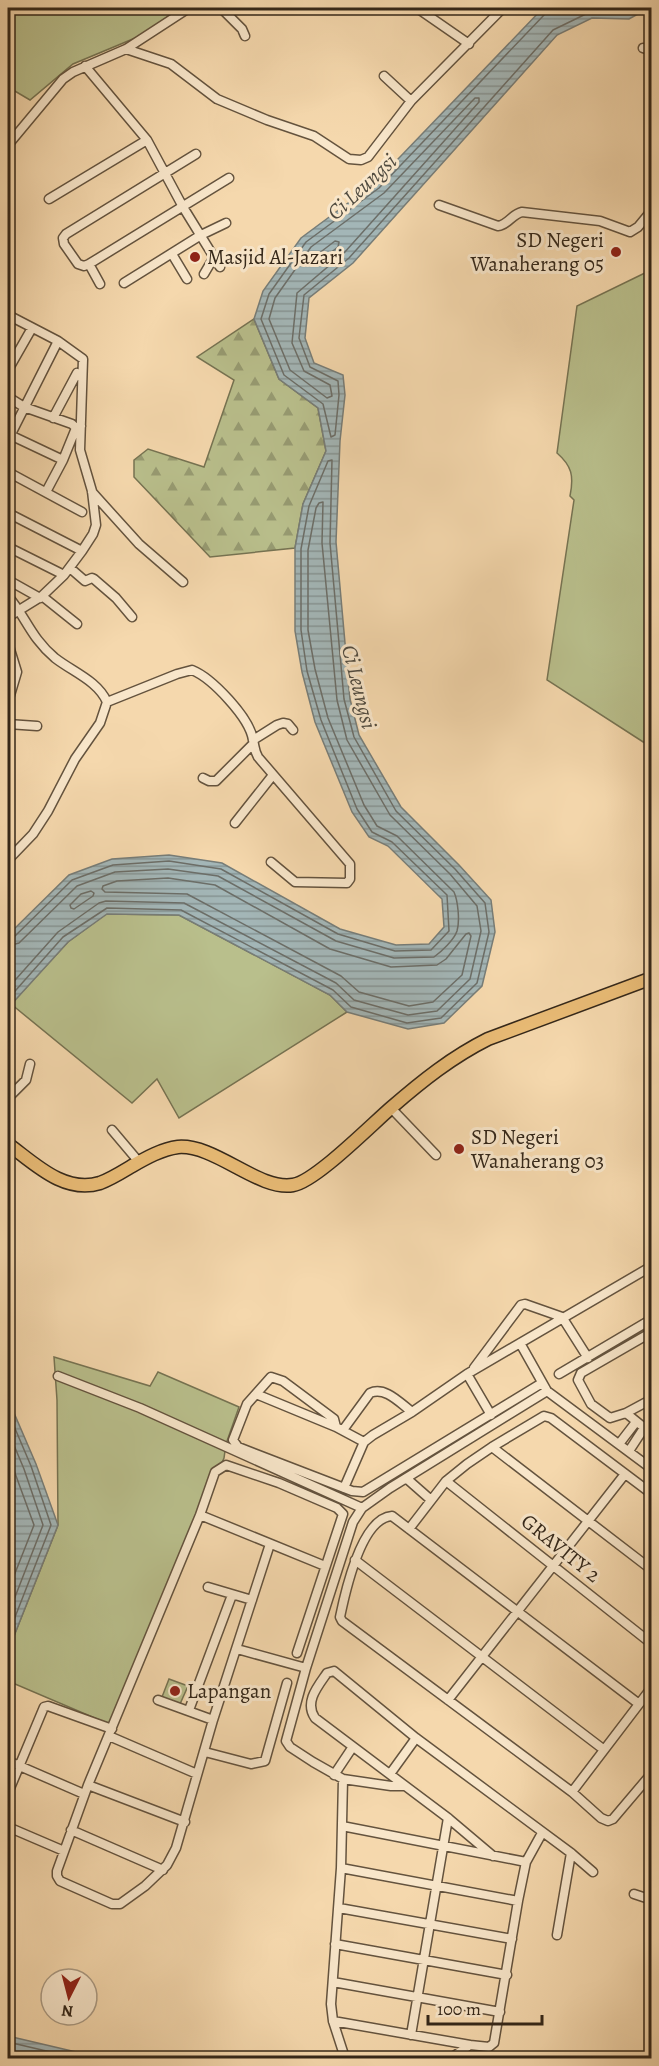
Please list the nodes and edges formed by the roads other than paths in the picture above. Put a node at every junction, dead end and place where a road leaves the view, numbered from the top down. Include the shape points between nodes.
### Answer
1 (189, 8) edge
2 (221, 8) edge
3 (417, 8) edge
4 (502, 8) edge
5 (245, 36) dead end
6 (468, 44) junction
7 (126, 49) junction
8 (85, 66) junction
9 (384, 76) dead end
10 (411, 102) junction
11 (147, 140) junction
12 (8, 145) edge
13 (196, 154) dead end
14 (165, 174) junction
15 (229, 178) dead end
16 (49, 199) dead end
17 (439, 206) dead end
18 (183, 207) junction
19 (651, 210) edge
20 (226, 223) dead end
21 (201, 235) junction
22 (172, 254) junction
23 (214, 257) junction
24 (89, 264) junction
25 (220, 267) dead end
26 (204, 274) dead end
27 (187, 279) dead end
28 (124, 283) dead end
29 (100, 284) dead end
30 (8, 315) edge
31 (32, 328) junction
32 (58, 341) junction
33 (8, 370) edge
34 (76, 373) dead end
35 (8, 397) edge
36 (24, 407) junction
37 (53, 418) junction
38 (79, 427) junction
39 (8, 437) edge
40 (63, 460) junction
41 (8, 472) edge
42 (92, 491) junction
43 (46, 492) junction
44 (82, 512) dead end
45 (8, 513) edge
46 (8, 547) edge
47 (82, 551) junction
48 (67, 571) junction
49 (8, 580) edge
50 (183, 582) dead end
51 (8, 596) edge
52 (41, 597) junction
53 (20, 611) junction
54 (132, 617) dead end
55 (8, 618) edge
56 (77, 624) dead end
57 (8, 643) edge
58 (8, 702) edge
59 (107, 702) junction
60 (8, 724) edge
61 (37, 726) dead end
62 (293, 730) dead end
63 (253, 742) junction
64 (273, 775) junction
65 (203, 778) dead end
66 (235, 823) dead end
67 (8, 860) edge
68 (271, 862) dead end
69 (651, 978) edge
70 (30, 1064) dead end
71 (8, 1098) edge
72 (391, 1108) junction
73 (112, 1130) dead end
74 (8, 1144) edge
75 (436, 1155) dead end
76 (139, 1162) junction
77 (651, 1266) edge
78 (562, 1317) junction
79 (651, 1319) edge
80 (651, 1332) edge
81 (520, 1343) junction
82 (588, 1358) junction
83 (469, 1373) junction
84 (559, 1374) dead end
85 (58, 1376) dead end
86 (545, 1387) junction
87 (256, 1394) junction
88 (651, 1399) edge
89 (412, 1412) junction
90 (626, 1413) junction
91 (491, 1415) junction
92 (636, 1422) junction
93 (339, 1429) junction
94 (648, 1431) edge
95 (364, 1442) junction
96 (619, 1444) junction
97 (492, 1447) junction
98 (628, 1451) junction
99 (651, 1469) edge
100 (625, 1474) junction
101 (406, 1478) junction
102 (446, 1481) junction
103 (344, 1488) junction
104 (651, 1494) edge
105 (431, 1500) junction
106 (362, 1508) junction
107 (200, 1515) junction
108 (588, 1521) junction
109 (409, 1529) junction
110 (270, 1544) junction
111 (355, 1560) junction
112 (325, 1566) junction
113 (554, 1566) junction
114 (651, 1570) edge
115 (207, 1587) dead end
116 (232, 1595) junction
117 (252, 1600) junction
118 (518, 1611) junction
119 (651, 1644) edge
120 (237, 1650) junction
121 (297, 1653) dead end
122 (482, 1657) junction
123 (306, 1668) junction
124 (287, 1683) dead end
125 (651, 1687) edge
126 (158, 1700) dead end
127 (448, 1700) junction
128 (639, 1704) junction
129 (189, 1710) junction
130 (213, 1720) junction
131 (111, 1733) junction
132 (416, 1738) junction
133 (352, 1748) junction
134 (603, 1749) junction
135 (205, 1752) junction
136 (8, 1761) edge
137 (18, 1766) junction
138 (651, 1773) edge
139 (197, 1774) junction
140 (390, 1774) junction
141 (334, 1775) junction
142 (343, 1779) junction
143 (88, 1785) junction
144 (406, 1786) junction
145 (572, 1792) junction
146 (8, 1793) edge
147 (84, 1794) junction
148 (448, 1818) junction
149 (184, 1822) junction
150 (342, 1826) junction
151 (8, 1827) edge
152 (71, 1830) junction
153 (542, 1833) junction
154 (443, 1846) junction
155 (64, 1851) junction
156 (571, 1853) junction
157 (493, 1856) junction
158 (526, 1862) junction
159 (341, 1868) junction
160 (163, 1870) junction
161 (593, 1872) dead end
162 (436, 1886) junction
163 (634, 1894) dead end
164 (651, 1900) edge
165 (518, 1901) junction
166 (339, 1908) junction
167 (430, 1923) junction
168 (557, 1935) dead end
169 (513, 1939) junction
170 (335, 1944) junction
171 (424, 1961) junction
172 (507, 1975) junction
173 (333, 1982) junction
174 (418, 1997) junction
175 (501, 2012) junction
176 (333, 2021) junction
177 (411, 2035) junction
178 (470, 2045) junction
179 (345, 2058) edge
180 (450, 2058) edge

1 - 7 street
2 - 5 street
3 - 6 street
4 - 6 street
6 - 10 street
7 - 8 street
7 - 10 street via 171,64 218,99 314,136 355,161 368,157
8 - 11 street
8 - 12 street via 63,79
9 - 10 street
11 - 14 street
11 - 16 street
13 - 14 street
14 - 18 street
14 - 24 street via 64,236 64,244 78,264
15 - 18 street
17 - 19 street via 498,225 522,212 600,221 630,232
18 - 21 street
18 - 24 street
20 - 21 street
21 - 22 street
21 - 23 street
22 - 27 street
22 - 28 street
23 - 25 street
23 - 26 street
24 - 29 street
30 - 31 street
31 - 32 street
31 - 33 street
32 - 36 street
32 - 38 street via 83,358
34 - 37 street
35 - 36 street
36 - 37 street
36 - 39 street
37 - 38 street
38 - 40 street
38 - 42 street via 81,456
39 - 40 street
40 - 43 street
41 - 43 street
42 - 47 street via 96,525
42 - 50 street via 139,544
43 - 44 street
45 - 47 street
46 - 48 street
47 - 48 street
48 - 52 street
48 - 54 street via 85,581 94,579
49 - 52 street
51 - 53 street
52 - 53 street
52 - 56 street
53 - 55 street
53 - 59 street via 39,643 102,691
57 - 58 street via 17,672
59 - 63 street via 195,670 236,706
59 - 67 street via 100,723 75,759 48,811
60 - 61 street
62 - 63 street via 288,724 280,724
63 - 64 street via 258,757
63 - 65 street via 216,781
64 - 66 street
64 - 68 street via 350,864 350,879 347,883 295,882
69 - 72 main road via 473,1047 447,1062
70 - 71 street via 26,1080
72 - 75 street
72 - 76 main road via 335,1158 293,1185 272,1183 190,1148 163,1150
73 - 76 street
74 - 76 main road via 48,1174 75,1185 105,1181
77 - 78 street
78 - 81 street
78 - 82 street
78 - 83 street via 522,1304
79 - 82 street
80 - 90 street via 579,1376 591,1404 610,1418
81 - 83 street
81 - 86 street
82 - 84 street
83 - 89 street
83 - 91 street
85 - 106 street via 140,1408
86 - 91 street
86 - 96 street
86 - 101 street
87 - 93 street
87 - 93 street via 271,1377 279,1379 334,1419
87 - 103 street via 247,1404 233,1440 235,1444
88 - 90 street
89 - 93 street via 382,1391 375,1391
89 - 95 street
90 - 92 street
91 - 103 street via 363,1492
92 - 94 street
92 - 96 street
93 - 95 street
94 - 98 street
95 - 103 street
96 - 98 street
97 - 100 street via 546,1416
97 - 102 street
97 - 108 street
98 - 99 street
100 - 104 street
100 - 108 street
101 - 105 street
101 - 106 street
102 - 105 street
102 - 113 street, GRAVITY 2
105 - 109 street
106 - 123 street via 353,1522
107 - 110 street
107 - 112 street via 215,1472 226,1465 279,1483 343,1514
107 - 131 street
108 - 113 street
108 - 114 street
109 - 111 street via 388,1516 369,1532
109 - 118 street
110 - 112 street
110 - 117 street
111 - 122 street
111 - 127 street via 341,1620
112 - 121 street
113 - 118 street
113 - 119 street, GRAVITY 2
115 - 116 street
116 - 117 street
116 - 129 street
117 - 120 street
118 - 122 street
118 - 128 street
120 - 123 street
120 - 130 street
122 - 127 street
122 - 134 street
123 - 141 street via 286,1741
124 - 135 street via 265,1761 251,1764
125 - 128 street
126 - 129 street
127 - 145 street
128 - 134 street
129 - 130 street
130 - 135 street
131 - 137 street via 44,1707
131 - 139 street
131 - 143 street
132 - 133 street via 330,1671 312,1697 312,1714
132 - 140 street
132 - 153 street
133 - 140 street
133 - 141 street
134 - 145 street
135 - 139 street
136 - 137 street
137 - 146 street
137 - 147 street
138 - 145 street via 608,1821
139 - 149 street
140 - 144 street
141 - 142 street
142 - 144 street
142 - 150 street
143 - 147 street
143 - 149 street
144 - 148 street
147 - 152 street
148 - 154 street
148 - 157 street
149 - 160 street via 171,1860
150 - 154 street
150 - 159 street
151 - 155 street
152 - 155 street
152 - 160 street
153 - 156 street
153 - 158 street
154 - 157 street
154 - 162 street
155 - 160 street via 57,1871 60,1881 112,1904 120,1904
156 - 161 street
156 - 168 street
157 - 158 street
158 - 165 street
159 - 162 street
159 - 166 street
162 - 165 street
162 - 167 street
163 - 164 street
165 - 169 street
166 - 167 street
166 - 170 street
167 - 169 street
167 - 171 street
169 - 172 street
170 - 171 street
170 - 173 street
171 - 172 street
171 - 174 street
172 - 175 street
173 - 174 street
173 - 176 street
174 - 175 street
174 - 177 street
175 - 178 street via 494,2043 489,2047
176 - 177 street
176 - 179 street
177 - 178 street
178 - 180 street

